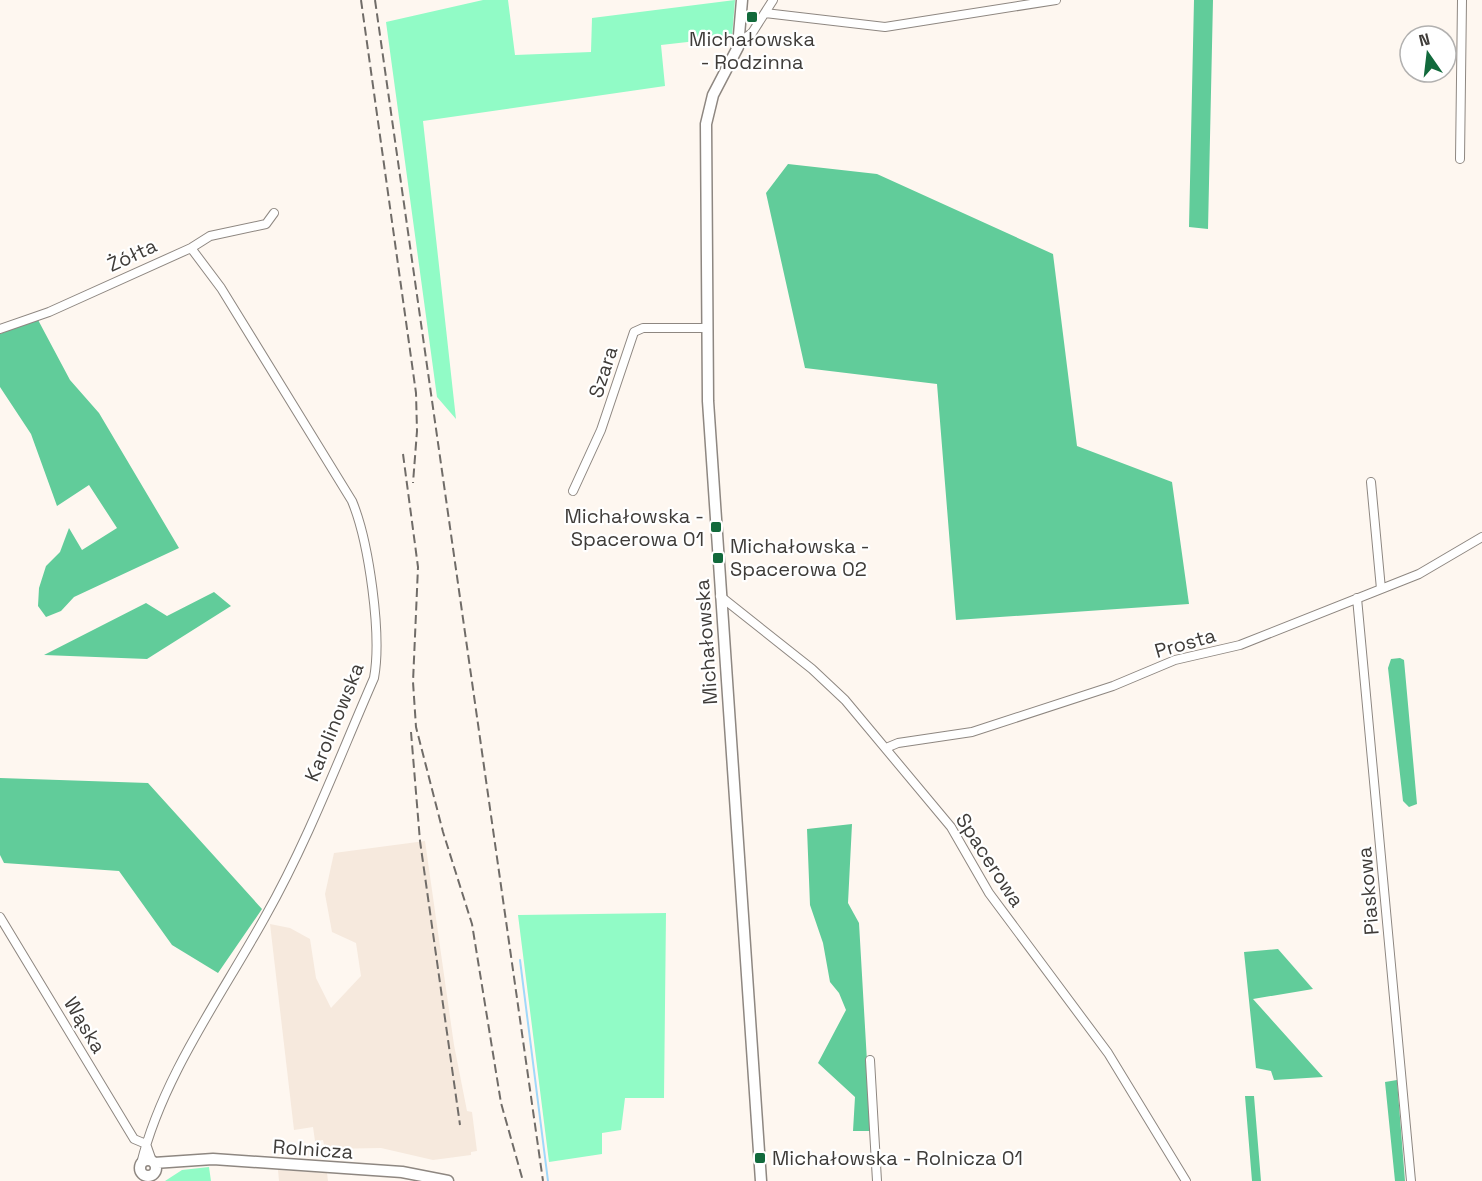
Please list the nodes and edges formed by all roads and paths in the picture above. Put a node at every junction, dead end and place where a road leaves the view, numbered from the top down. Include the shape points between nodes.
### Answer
1 (742, 0) edge
2 (773, 0) edge
3 (1056, 0) edge
4 (1462, 0) edge
5 (765, 14) junction
6 (740, 41) junction
7 (1460, 159) dead end
8 (274, 213) dead end
9 (191, 248) junction
10 (707, 328) junction
11 (0, 329) edge
12 (1371, 482) dead end
13 (573, 491) dead end
14 (1482, 537) edge
15 (1380, 589) junction
16 (720, 596) junction
17 (1357, 598) junction
18 (886, 748) junction
19 (0, 917) edge
20 (870, 1060) dead end
21 (146, 1144) junction
22 (147, 1169) edge
23 (135, 1181) edge
24 (448, 1181) edge
25 (761, 1181) edge
26 (877, 1181) edge
27 (1186, 1181) edge
28 (1411, 1181) edge

1 - 6 street, Michałowska
2 - 5 street
3 - 5 street via 885,27
4 - 7 street
5 - 6 street via 752,33
6 - 10 street, Michałowska via 713,96 706,124
8 - 9 street, Żółta via 266,224 210,236
9 - 11 street, Żółta via 49,312
9 - 21 street, Karolinowska via 221,288 352,501 360,520 370,580 377,659 374,678 305,838 265,917 204,1017
10 - 13 street, Szara via 640,328 634,332 601,430
10 - 16 street, Michałowska
12 - 15 street
14 - 15 street, Prosta via 1438,564
15 - 17 street, Prosta
16 - 18 street, Spacerowa via 812,669 859,714
16 - 25 street, Michałowska
17 - 18 street, Prosta via 1240,645 1175,660 1005,723
17 - 28 street, Piaskowa
18 - 27 street, Spacerowa via 951,827 989,893 1108,1053
19 - 21 street, Wąska via 134,1139
20 - 26 street
21 - 22 street
22 - 23 street
22 - 24 street, Rolnicza via 213,1159 402,1172

